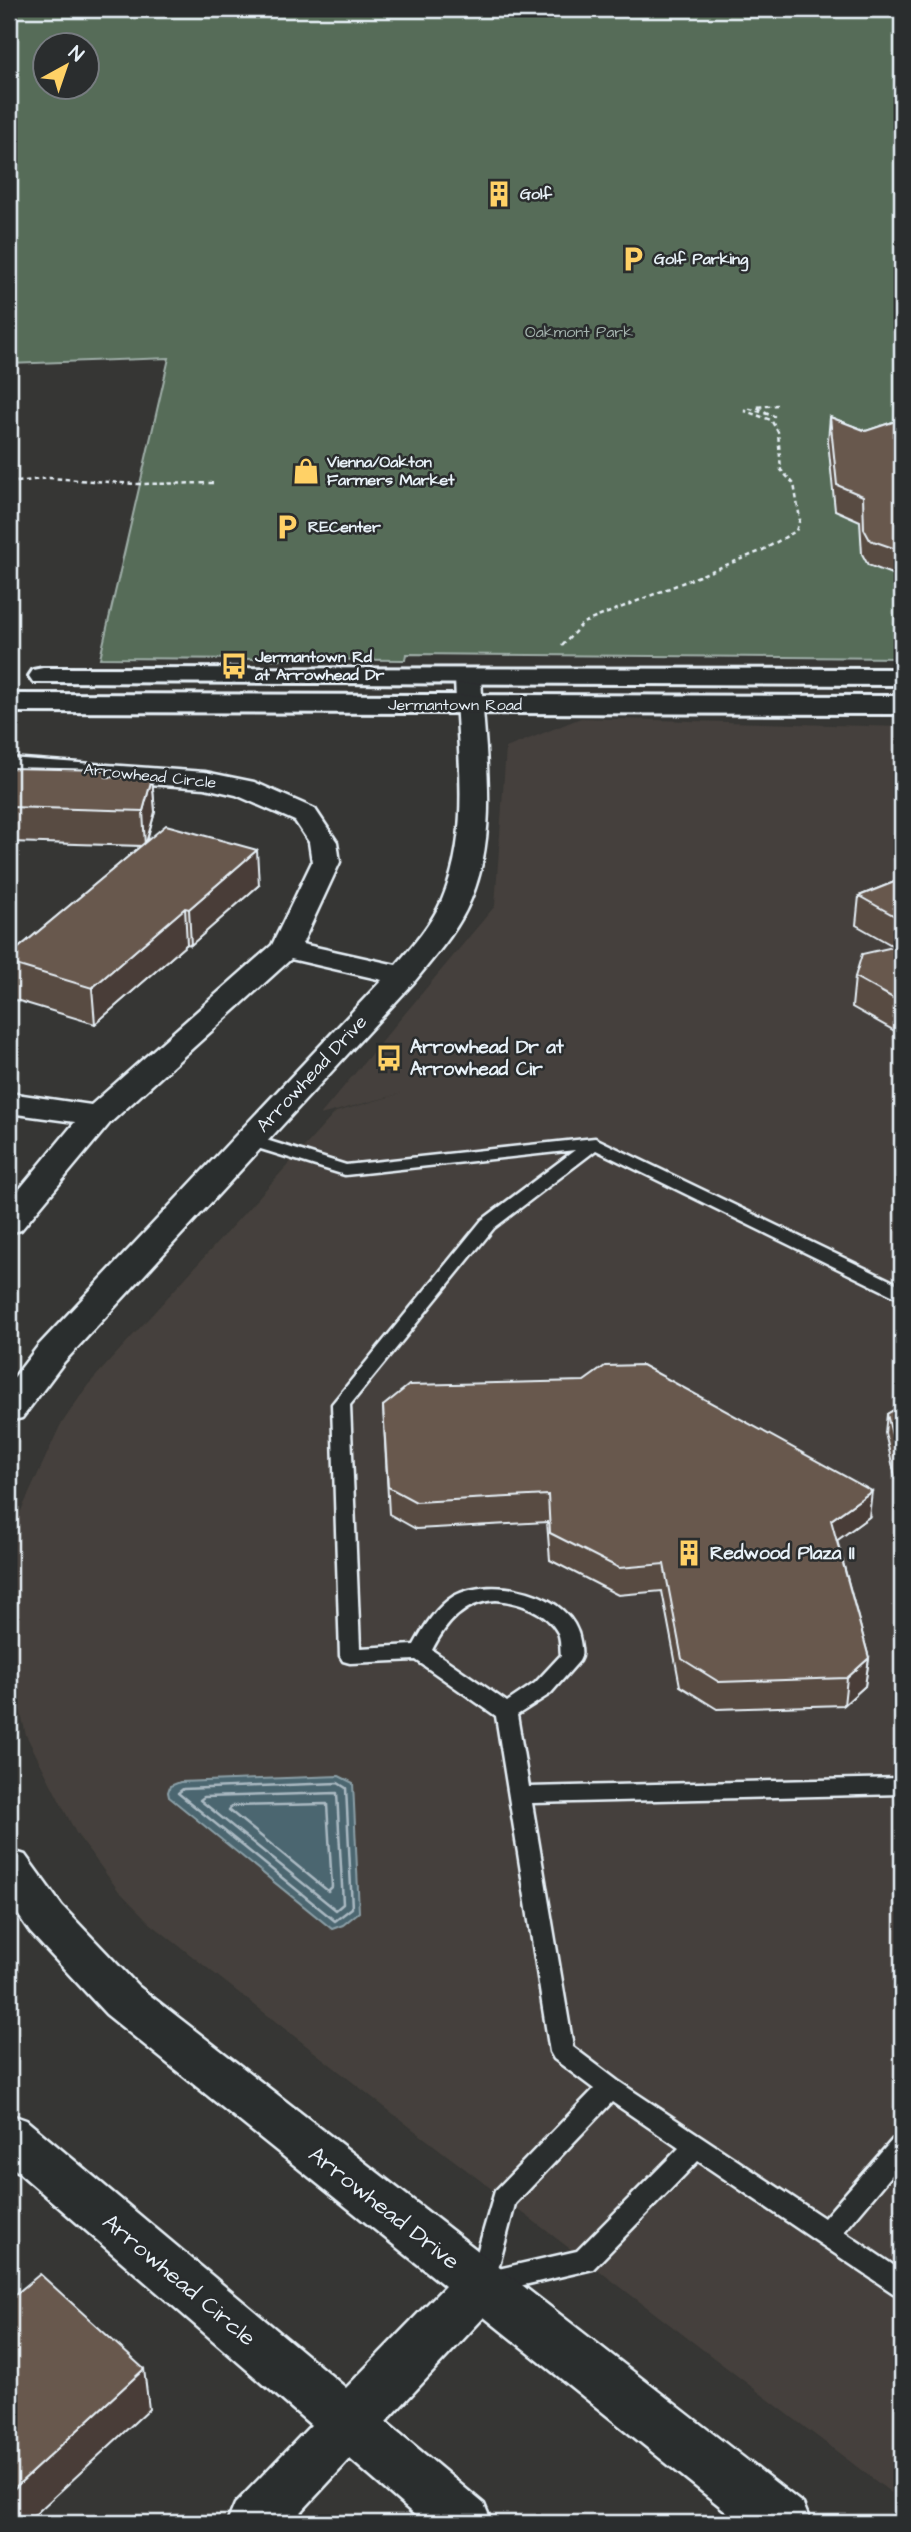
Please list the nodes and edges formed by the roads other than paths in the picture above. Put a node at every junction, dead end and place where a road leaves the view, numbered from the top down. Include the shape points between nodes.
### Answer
1 (22, 676) dead end
2 (902, 677) edge
3 (468, 691) junction
4 (9, 703) edge
5 (902, 705) edge
6 (9, 766) edge
7 (285, 949) junction
8 (403, 976) junction
9 (9, 1104) edge
10 (98, 1116) junction
11 (250, 1140) junction
12 (595, 1143) junction
13 (9, 1223) edge
14 (902, 1293) edge
15 (9, 1409) edge
16 (420, 1652) junction
17 (506, 1712) junction
18 (902, 1786) edge
19 (520, 1795) junction
20 (9, 1867) edge
21 (610, 2088) junction
22 (9, 2135) edge
23 (697, 2145) junction
24 (902, 2146) edge
25 (827, 2233) junction
26 (481, 2284) junction
27 (902, 2285) edge
28 (349, 2424) junction
29 (254, 2523) edge
30 (465, 2523) edge
31 (784, 2523) edge

1 - 3 main road, Jermantown Road
2 - 3 main road, Jermantown Road
3 - 4 main road, Jermantown Road
3 - 5 main road, Jermantown Road
3 - 8 street, Arrowhead Drive via 476,823 469,865 440,930
6 - 7 street, Arrowhead Circle via 205,780 244,788 306,816 323,842 326,862
7 - 8 street
7 - 10 street, Arrowhead Circle
8 - 11 street, Arrowhead Drive
9 - 10 street
10 - 13 street, Arrowhead Circle
11 - 12 lane via 345,1170
11 - 15 street, Arrowhead Drive via 51,1354
12 - 14 lane
12 - 16 lane via 488,1224 341,1404 350,1656
16 - 17 lane
16 - 17 lane via 438,1623 471,1597 499,1594 525,1598 550,1612 568,1631 572,1656 535,1697
17 - 19 lane
18 - 19 lane
19 - 21 lane via 562,2052
20 - 26 street, Arrowhead Drive via 46,1919 122,2000
21 - 23 lane
21 - 26 lane via 504,2199
22 - 28 street, Arrowhead Circle
23 - 25 lane
23 - 26 lane via 584,2261
24 - 25 lane
25 - 27 lane
26 - 28 street
26 - 31 street, Arrowhead Drive
28 - 29 street
28 - 30 street, Arrowhead Circle

